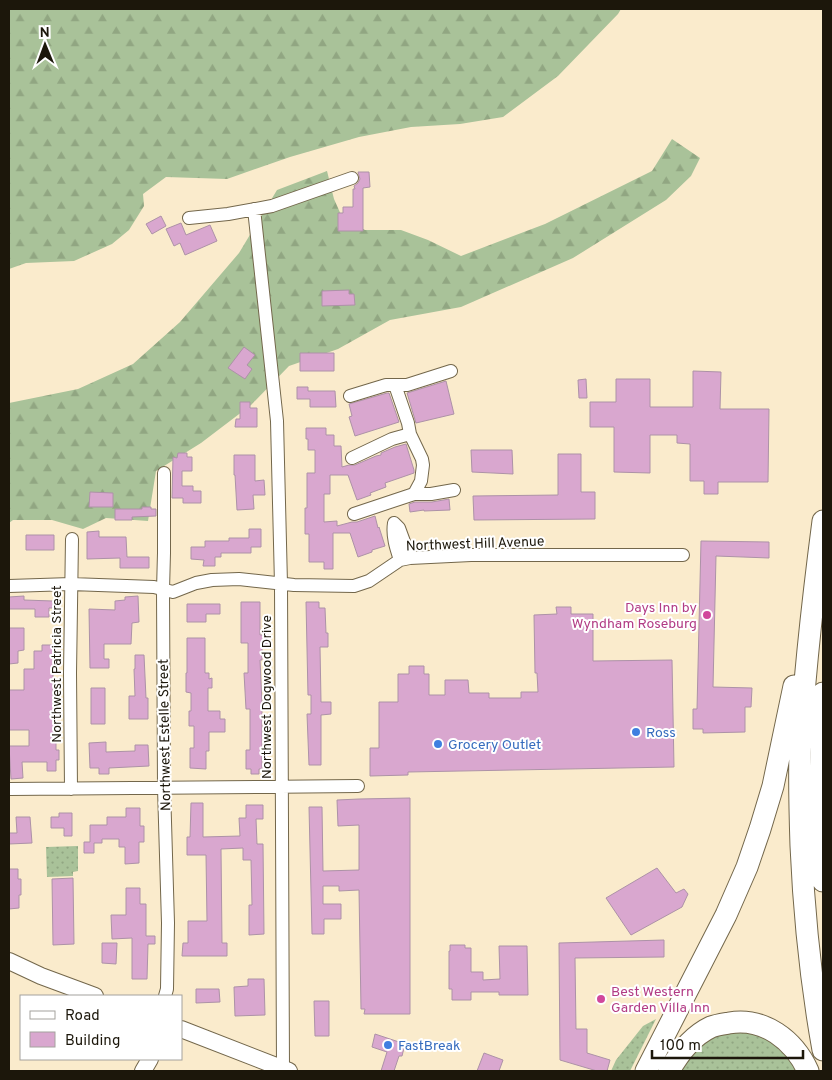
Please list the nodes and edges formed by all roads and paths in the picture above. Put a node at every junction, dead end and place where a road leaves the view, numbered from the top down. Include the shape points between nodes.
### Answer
1 (352, 178) dead end
2 (254, 209) junction
3 (189, 218) dead end
4 (451, 371) dead end
5 (395, 385) junction
6 (350, 396) dead end
7 (410, 434) junction
8 (352, 458) dead end
9 (164, 473) dead end
10 (454, 490) dead end
11 (414, 494) junction
12 (394, 501) junction
13 (354, 514) dead end
14 (823, 521) edge
15 (72, 539) dead end
16 (684, 555) dead end
17 (405, 559) junction
18 (71, 584) junction
19 (281, 584) junction
20 (9, 586) edge
21 (814, 588) junction
22 (163, 590) junction
23 (823, 707) edge
24 (358, 786) dead end
25 (281, 787) junction
26 (164, 788) junction
27 (9, 789) edge
28 (71, 789) junction
29 (823, 881) edge
30 (9, 961) edge
31 (92, 995) edge
32 (165, 995) edge
33 (182, 1029) edge
34 (823, 1050) edge
35 (149, 1060) edge
36 (286, 1070) edge
37 (143, 1071) edge
38 (646, 1071) edge
39 (669, 1071) edge
40 (808, 1071) edge

1 - 2 street via 272,206
2 - 3 street
2 - 19 street, Northwest Dogwood Drive via 278,421
4 - 5 street via 407,385
5 - 6 street
5 - 7 street
7 - 8 street
7 - 11 street via 423,466 421,481
9 - 22 street, Northwest Estelle Street
10 - 11 street
11 - 12 street
12 - 13 street
12 - 17 street via 392,512
14 - 21 highway
15 - 18 street, Northwest Patricia Street
16 - 17 street, Northwest Hill Avenue via 472,555
17 - 19 street, Northwest Hill Avenue via 369,582 354,586
18 - 20 street, Northwest Hill Avenue
18 - 22 street, Northwest Hill Avenue
18 - 28 street, Northwest Patricia Street
19 - 22 street, Northwest Hill Avenue via 239,578 196,583 173,592
19 - 25 street, Northwest Dogwood Drive
21 - 34 highway via 804,680 800,806 804,914
21 - 38 highway via 773,786 751,858 726,915
22 - 26 street, Northwest Estelle Street
23 - 29 highway via 819,821
24 - 25 street
25 - 26 street
25 - 36 street, Northwest Dogwood Drive
26 - 28 street
26 - 32 street, Northwest Estelle Street via 168,923
27 - 28 street
30 - 31 main road
33 - 36 main road
35 - 37 main road
39 - 40 highway via 690,1041 711,1027 740,1021 756,1024 784,1038 794,1047

